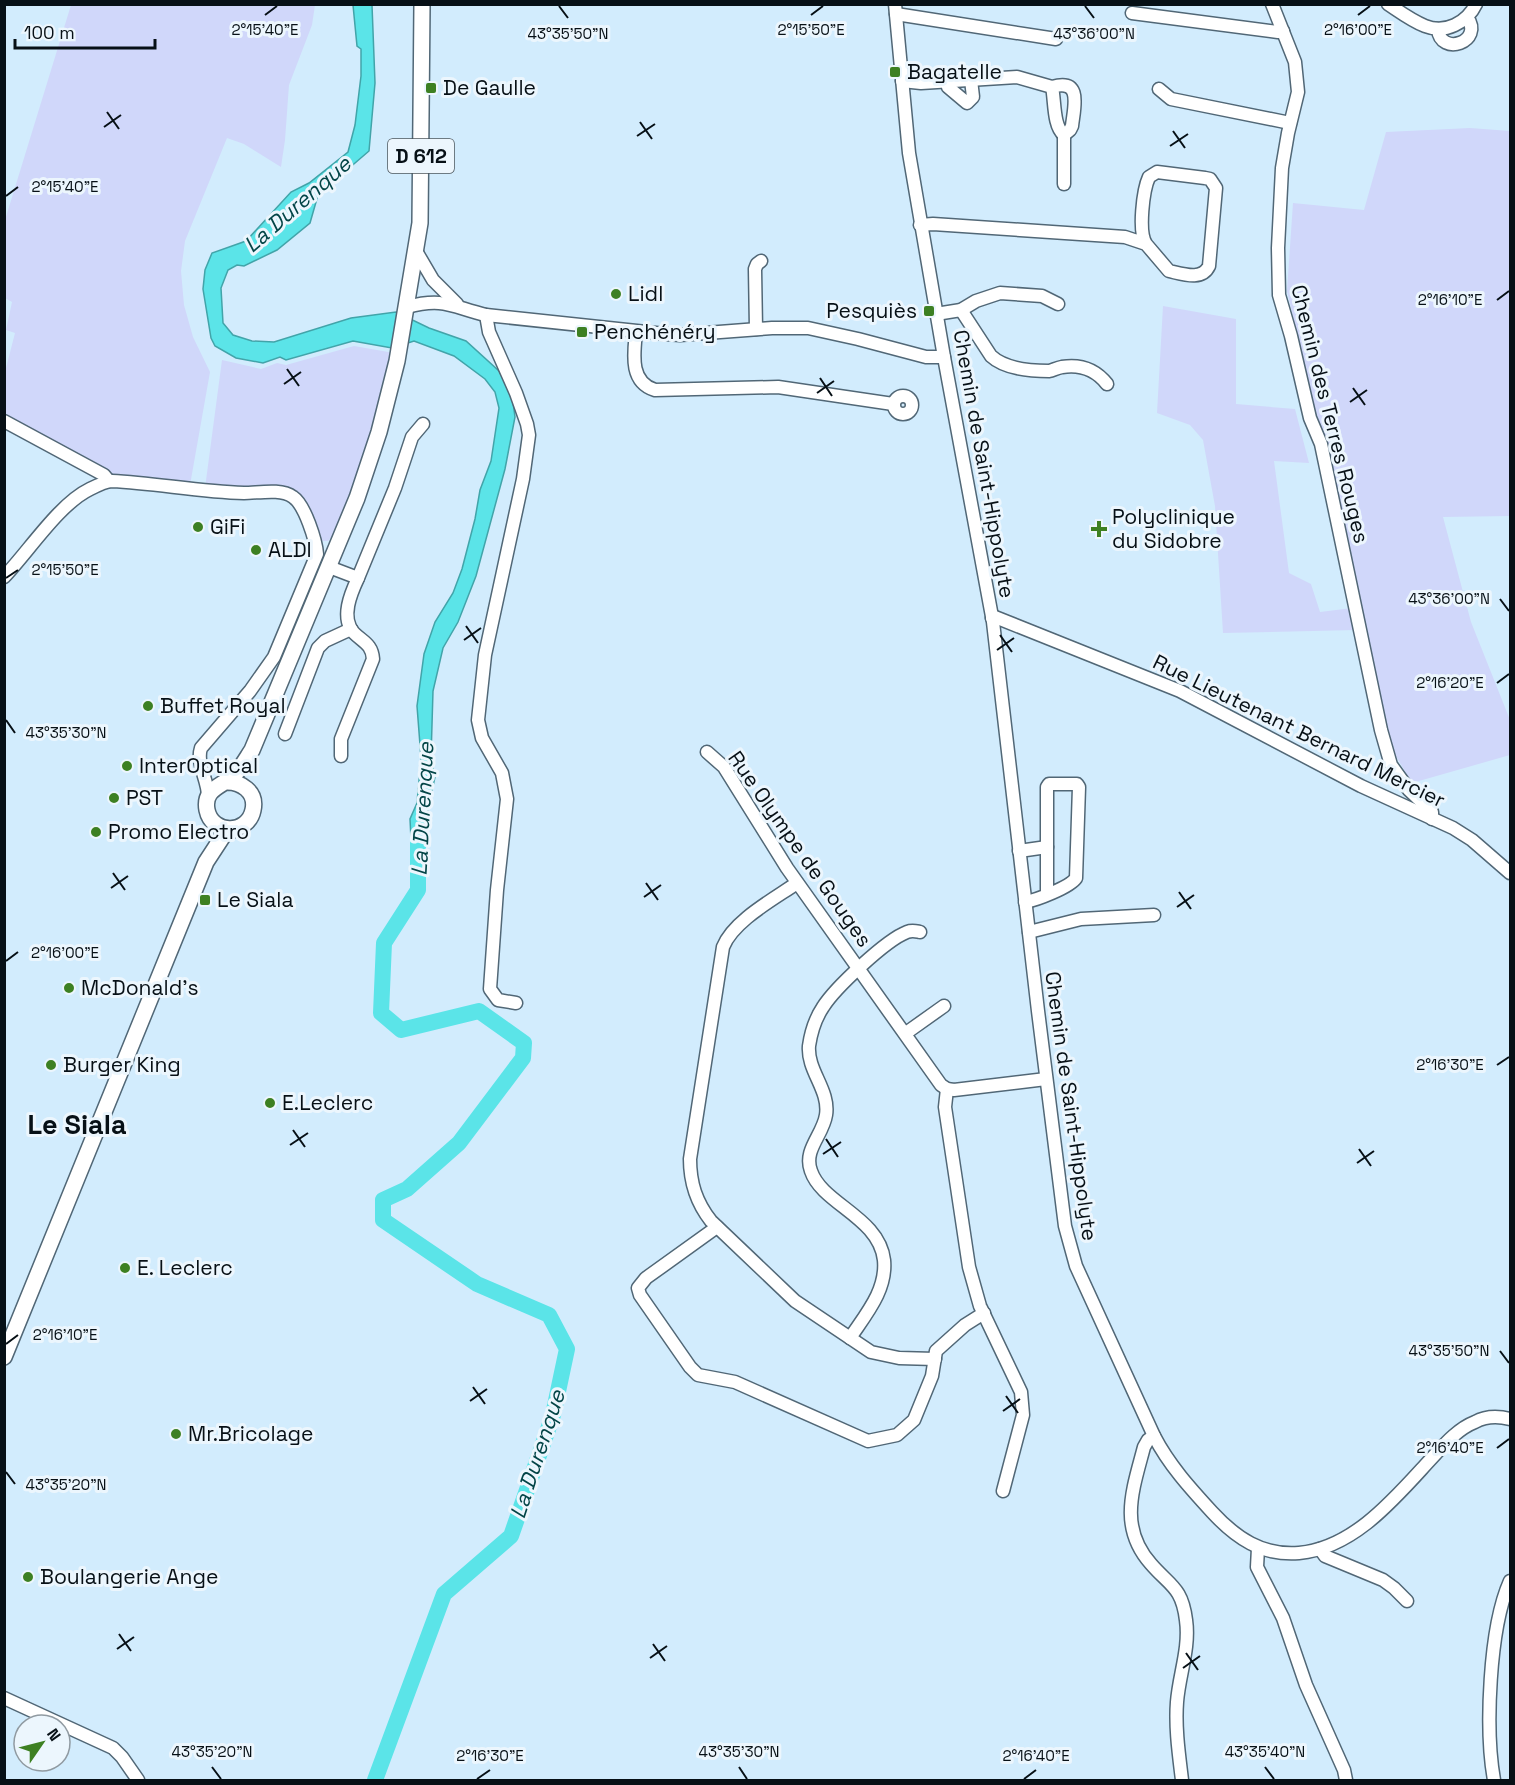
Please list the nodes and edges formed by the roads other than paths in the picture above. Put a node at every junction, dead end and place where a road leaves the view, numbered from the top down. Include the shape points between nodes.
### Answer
1 (422, 4) edge
2 (1272, 4) edge
3 (1388, 4) edge
4 (1476, 4) edge
5 (896, 9) edge
6 (1132, 13) dead end
7 (1467, 17) junction
8 (1438, 29) junction
9 (1283, 31) junction
10 (1056, 39) dead end
11 (971, 80) junction
12 (902, 81) junction
13 (947, 82) junction
14 (1052, 87) junction
15 (1159, 89) dead end
16 (1290, 123) junction
17 (1064, 135) junction
18 (1064, 184) dead end
19 (1142, 223) junction
20 (920, 225) junction
21 (1125, 237) junction
22 (1146, 244) junction
23 (416, 251) junction
24 (761, 261) dead end
25 (1058, 304) dead end
26 (458, 305) junction
27 (961, 310) junction
28 (407, 311) junction
29 (936, 314) junction
30 (486, 315) junction
31 (756, 329) junction
32 (636, 332) junction
33 (944, 357) junction
34 (1107, 384) dead end
35 (894, 404) dead end
36 (4, 421) edge
37 (423, 424) dead end
38 (109, 481) junction
39 (329, 567) junction
40 (4, 577) edge
41 (358, 578) junction
42 (992, 618) junction
43 (351, 629) junction
44 (285, 734) dead end
45 (252, 750) junction
46 (707, 752) dead end
47 (341, 756) dead end
48 (202, 765) junction
49 (224, 782) junction
50 (250, 792) junction
51 (208, 796) junction
52 (211, 819) junction
53 (1432, 819) junction
54 (234, 829) junction
55 (1019, 850) junction
56 (1047, 850) junction
57 (206, 862) junction
58 (1510, 873) edge
59 (797, 883) junction
60 (1047, 894) junction
61 (1025, 902) junction
62 (1154, 915) dead end
63 (920, 932) dead end
64 (1029, 932) junction
65 (859, 969) junction
66 (516, 1003) dead end
67 (944, 1006) dead end
68 (906, 1033) junction
69 (1046, 1079) junction
70 (947, 1089) junction
71 (717, 1227) junction
72 (984, 1313) junction
73 (850, 1338) junction
74 (4, 1357) edge
75 (935, 1359) junction
76 (1510, 1419) edge
77 (1154, 1436) junction
78 (1003, 1491) dead end
79 (1258, 1548) junction
80 (1320, 1549) junction
81 (1510, 1581) edge
82 (1407, 1600) dead end
83 (4, 1698) edge
84 (138, 1780) edge
85 (1182, 1780) edge
86 (1346, 1780) edge
87 (1494, 1780) edge

1 - 23 main road, D 612
2 - 9 street, Chemin des Terres Rouges
3 - 8 street via 1422,26
4 - 7 street
5 - 10 street
5 - 12 street, Chemin de Saint-Hippolyte
6 - 9 street
7 - 8 street
7 - 8 street via 1471,32 1460,44 1445,42
9 - 16 street, Chemin des Terres Rouges via 1298,76
11 - 13 street
11 - 13 street via 973,97 967,103
11 - 14 street via 1017,77
12 - 13 street
12 - 20 street, Chemin de Saint-Hippolyte
14 - 17 street via 1058,125
14 - 17 street via 1074,90 1072,126
15 - 16 street via 1171,99
16 - 53 street, Chemin des Terres Rouges via 1279,212 1279,295 1310,418 1321,444 1390,765 1432,812
17 - 18 street
19 - 21 street
19 - 22 street
19 - 22 street via 1147,181 1153,174 1205,178 1214,183 1209,266 1203,274 1169,272
20 - 21 street
20 - 29 street, Chemin de Saint-Hippolyte
21 - 22 street
23 - 26 street via 433,280
23 - 28 main road, D 612
24 - 31 street via 755,269
25 - 27 street via 1042,296 1000,293
26 - 28 street via 430,302
26 - 30 street
27 - 29 street
27 - 34 street via 997,362 1048,371 1068,367 1092,369
28 - 39 main road, D 612 via 389,398 369,465
29 - 33 street, Chemin de Saint-Hippolyte
30 - 32 street
30 - 66 street via 529,435 525,471 485,655 478,720 482,738 502,773 507,799 490,989 498,1000
31 - 32 street via 680,334
31 - 33 street via 822,330 926,357
32 - 35 street via 635,369 644,385 655,390 778,387
33 - 42 street, Chemin de Saint-Hippolyte
36 - 38 street
37 - 41 street via 412,437
38 - 40 street via 70,503
38 - 48 street via 291,495 299,501 316,544 317,555 274,657 201,748
39 - 41 street
39 - 45 main road, D 612
41 - 43 street via 348,606
42 - 53 street, Rue Lieutenant Bernard Mercier via 1180,691
42 - 55 street, Chemin de Saint-Hippolyte
43 - 44 street via 318,648
43 - 47 street via 369,645 373,659 341,739
45 - 49 main road, D 612 via 234,776
45 - 50 main road, D 612
46 - 59 street, Rue Olympe de Gouges via 724,767
48 - 49 street
48 - 51 street
49 - 50 main road via 239,783
49 - 51 main road
50 - 54 main road via 254,804 251,817
51 - 52 main road via 206,806
52 - 54 main road via 221,827
52 - 57 main road
53 - 58 street, Rue Lieutenant Bernard Mercier via 1472,840
54 - 57 main road via 223,836
55 - 56 street
55 - 61 street, Chemin de Saint-Hippolyte
56 - 60 street
56 - 60 street via 1047,785 1077,784 1076,878
57 - 74 main road
59 - 65 street, Rue Olympe de Gouges
59 - 71 street via 735,927 721,955 690,1169 696,1198
60 - 61 street
61 - 64 street, Chemin de Saint-Hippolyte
62 - 64 street via 1081,919
63 - 65 street, Rue Olympe de Gouges via 904,933
64 - 69 street, Chemin de Saint-Hippolyte
65 - 68 street, Rue Olympe de Gouges
65 - 73 street via 823,1006 809,1047 826,1107 825,1120 810,1154 811,1173 870,1230 884,1259 879,1292
67 - 68 street
68 - 70 street, Rue Olympe de Gouges
69 - 70 street
69 - 77 street, Chemin de Saint-Hippolyte via 1070,1250
70 - 72 street via 945,1107 969,1267
71 - 73 street via 795,1301
71 - 75 street via 646,1278 638,1288 698,1375 735,1382 868,1441 897,1435 914,1420
72 - 75 street via 936,1351
72 - 78 street via 1021,1392 1023,1415
73 - 75 street via 871,1352
76 - 80 street via 1488,1418 1467,1426 1372,1518
77 - 79 street, Chemin de Saint-Hippolyte via 1175,1470 1210,1510
77 - 85 street via 1144,1447 1130,1520 1138,1546 1150,1564 1175,1587 1186,1620 1187,1639 1176,1714
79 - 80 street via 1288,1553
79 - 86 street via 1257,1567 1283,1618
80 - 82 street via 1325,1556 1389,1583
81 - 87 street via 1498,1624 1490,1693
83 - 84 street via 113,1748

